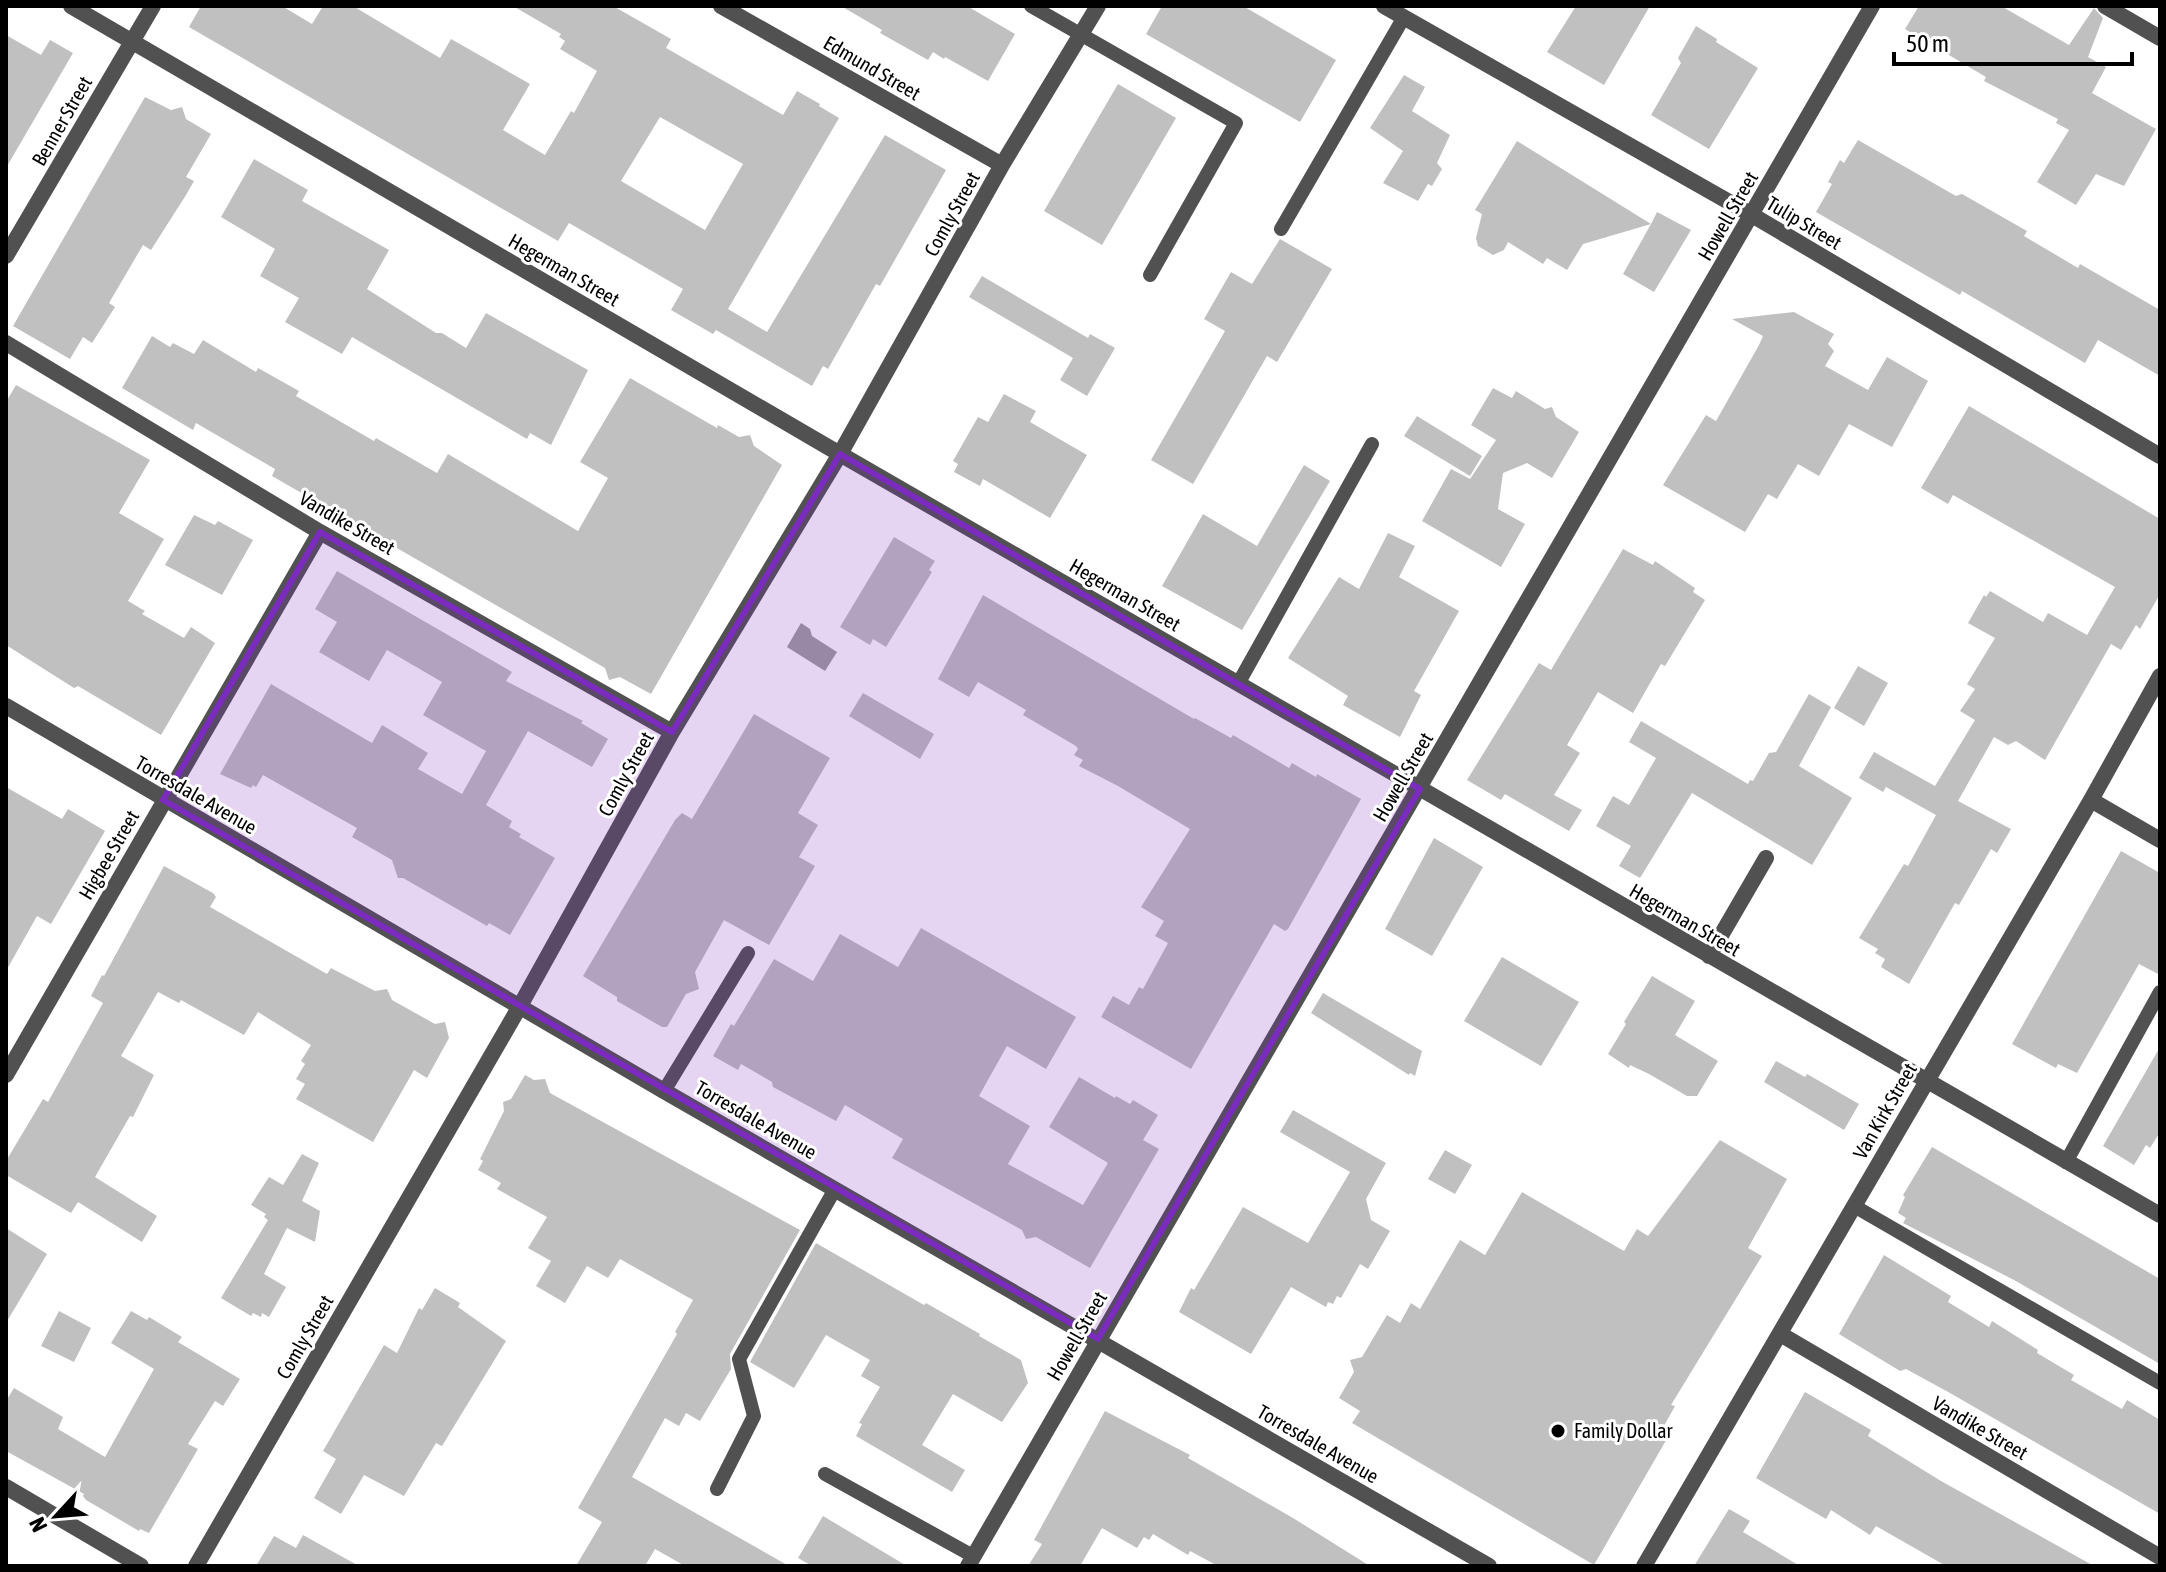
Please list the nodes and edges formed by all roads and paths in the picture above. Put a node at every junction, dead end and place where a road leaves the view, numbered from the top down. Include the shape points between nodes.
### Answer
1 (71, 6) edge
2 (153, 6) edge
3 (721, 6) edge
4 (1031, 6) edge
5 (1098, 6) edge
6 (1384, 6) edge
7 (1872, 6) edge
8 (2105, 6) edge
9 (1404, 17) junction
10 (1081, 35) junction
11 (2160, 38) edge
12 (132, 41) junction
13 (1002, 165) junction
14 (1752, 215) junction
15 (1281, 229) dead end
16 (6, 256) edge
17 (1150, 275) dead end
18 (6, 343) edge
19 (1372, 444) dead end
20 (840, 454) junction
21 (2160, 456) edge
22 (320, 532) junction
23 (2160, 676) edge
24 (1238, 684) junction
25 (6, 706) edge
26 (672, 732) junction
27 (1420, 789) junction
28 (163, 800) junction
29 (2091, 800) junction
30 (2160, 840) edge
31 (1766, 858) dead end
32 (748, 953) dead end
33 (1709, 956) junction
34 (2160, 992) edge
35 (520, 1006) junction
36 (6, 1075) edge
37 (1925, 1082) junction
38 (664, 1091) junction
39 (2066, 1162) junction
40 (835, 1189) junction
41 (1854, 1206) junction
42 (2160, 1215) edge
43 (1780, 1334) junction
44 (1098, 1339) junction
45 (2160, 1383) edge
46 (825, 1474) dead end
47 (6, 1487) edge
48 (717, 1489) dead end
49 (2160, 1557) edge
50 (971, 1561) edge
51 (141, 1566) edge
52 (196, 1566) edge
53 (1489, 1566) edge
54 (1644, 1566) edge

1 - 12 street, Hegerman Street
2 - 12 street, Benner Street
3 - 13 street, Edmund Street
4 - 10 lane
5 - 10 street, Comly Street
6 - 9 street, Tulip Street
7 - 14 street, Howell Street
8 - 11 street
9 - 14 street, Tulip Street
9 - 15 lane
10 - 13 street, Comly Street
10 - 17 lane via 1236,123
12 - 16 street, Benner Street
12 - 20 street, Hegerman Street
13 - 20 street, Comly Street
14 - 21 street, Tulip Street
14 - 27 street, Howell Street
18 - 22 street, Vandike Street
19 - 24 lane
20 - 24 street, Hegerman Street
20 - 26 street, Comly Street
22 - 26 street, Vandike Street
22 - 28 street, Higbee Street
23 - 29 street, Van Kirk Street
24 - 27 street, Hegerman Street
25 - 28 street, Torresdale Avenue
26 - 35 street, Comly Street
27 - 33 street, Hegerman Street
27 - 44 street, Howell Street
28 - 35 street, Torresdale Avenue
28 - 36 street, Higbee Street
29 - 30 street
29 - 37 street, Van Kirk Street
31 - 33 street
32 - 38 lane
33 - 37 street, Hegerman Street
34 - 39 lane
35 - 38 street, Torresdale Avenue
35 - 52 street, Comly Street
37 - 39 street, Hegerman Street
37 - 41 street, Van Kirk Street
38 - 40 street, Torresdale Avenue
39 - 42 street, Hegerman Street
40 - 44 street, Torresdale Avenue
40 - 48 lane via 739,1359 754,1416
41 - 43 street, Van Kirk Street
41 - 45 lane
43 - 49 street, Vandike Street
43 - 54 street, Van Kirk Street
44 - 50 street, Howell Street
44 - 53 street, Torresdale Avenue
46 - 50 lane
47 - 51 street

